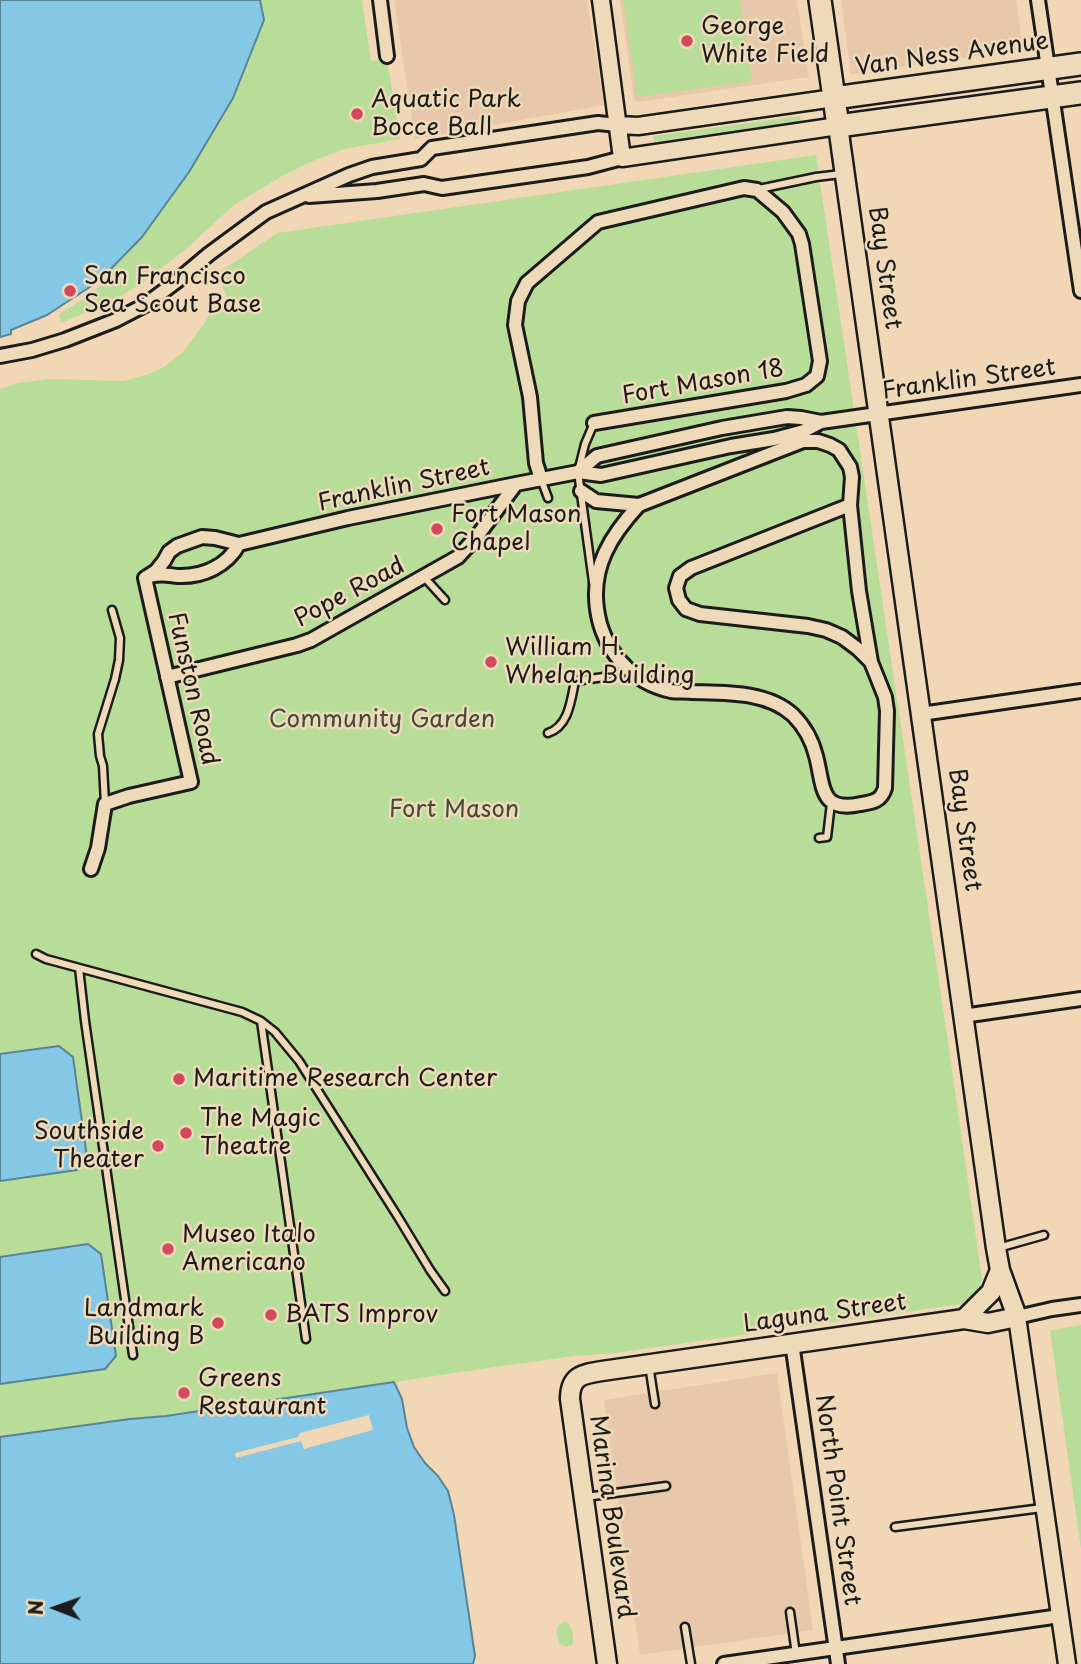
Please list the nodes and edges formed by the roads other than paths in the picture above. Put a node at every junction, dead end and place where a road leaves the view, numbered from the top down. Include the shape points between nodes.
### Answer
1 (380, 0) edge
2 (601, 0) edge
3 (820, 0) edge
4 (1038, 0) edge
5 (387, 56) dead end
6 (1081, 64) edge
7 (1048, 69) junction
8 (1081, 93) edge
9 (1053, 97) junction
10 (834, 98) junction
11 (618, 125) junction
12 (838, 126) junction
13 (622, 158) junction
14 (421, 159) junction
15 (844, 173) junction
16 (424, 184) junction
17 (757, 190) junction
18 (298, 197) junction
19 (1081, 291) edge
20 (0, 356) edge
21 (1081, 385) edge
22 (878, 414) junction
23 (821, 422) junction
24 (594, 423) joint
25 (578, 472) junction
26 (541, 479) junction
27 (516, 484) junction
28 (581, 491) junction
29 (548, 498) dead end
30 (639, 505) junction
31 (850, 505) junction
32 (239, 544) junction
33 (424, 577) junction
34 (145, 578) junction
35 (594, 594) junction
36 (445, 600) dead end
37 (112, 610) dead end
38 (619, 661) junction
39 (871, 662) junction
40 (167, 677) junction
41 (1081, 691) edge
42 (921, 715) junction
43 (548, 733) dead end
44 (831, 803) junction
45 (106, 804) junction
46 (819, 838) dead end
47 (92, 869) dead end
48 (36, 954) dead end
49 (79, 968) junction
50 (1081, 999) edge
51 (963, 1016) junction
52 (261, 1021) junction
53 (1044, 1235) dead end
54 (996, 1248) junction
55 (1000, 1270) junction
56 (445, 1291) dead end
57 (1081, 1305) edge
58 (1017, 1317) junction
59 (964, 1319) junction
60 (306, 1339) dead end
61 (792, 1343) junction
62 (133, 1355) dead end
63 (649, 1364) junction
64 (576, 1378) joint
65 (654, 1404) dead end
66 (666, 1486) dead end
67 (584, 1497) junction
68 (1044, 1508) junction
69 (895, 1527) dead end
70 (790, 1612) dead end
71 (1060, 1616) junction
72 (685, 1627) dead end
73 (835, 1648) junction
74 (796, 1654) junction
75 (607, 1664) edge
76 (691, 1664) edge
77 (724, 1664) edge
78 (838, 1664) edge
79 (1067, 1664) edge

1 - 5 street
2 - 11 street
3 - 10 main road, Bay Street
4 - 7 street
6 - 7 main road, Van Ness Avenue
7 - 9 street
7 - 10 main road, Van Ness Avenue
8 - 9 main road, Van Ness Avenue
9 - 12 main road, Van Ness Avenue
9 - 19 street
10 - 11 street, Van Ness Avenue
10 - 12 main road, Bay Street
11 - 13 street
11 - 14 street, Van Ness Avenue via 598,123 432,148
12 - 13 street, Van Ness Avenue
12 - 15 main road, Bay Street
13 - 16 street, Van Ness Avenue via 442,188
14 - 16 street
14 - 18 street, Van Ness Avenue via 372,167
15 - 17 lane
15 - 22 main road, Bay Street
16 - 18 street, Van Ness Avenue
17 - 24 street, Fort Mason 18 via 783,212 799,234 820,361 817,376 786,391
17 - 26 street via 744,188 598,222 527,283 517,301 515,325
18 - 20 street, Van Ness Avenue via 266,212 145,305 65,340
21 - 22 street, Franklin Street
22 - 23 street, Franklin Street
22 - 42 main road, Bay Street
23 - 25 street, Franklin Street via 774,439 601,474
23 - 25 street, Franklin Street via 788,417 722,428 597,456
24 - 25 lane
25 - 26 street, Franklin Street
25 - 28 lane
26 - 27 street, Franklin Street
26 - 29 lane
27 - 32 street, Franklin Street
27 - 33 street, Pope Road via 458,557
28 - 30 street via 596,500
28 - 35 lane
30 - 31 street via 803,441 818,441 839,450 850,467
30 - 35 street via 603,557
31 - 39 street
31 - 39 street via 691,568 680,576 676,587 686,609 826,630 842,637
32 - 34 street via 217,568
32 - 34 street, Franklin Street via 202,537 189,541 169,552
33 - 36 lane
33 - 40 street, Pope Road via 312,640
34 - 40 street, Funston Road
35 - 38 street via 602,632
37 - 45 lane via 120,638 119,660 98,734
38 - 43 lane via 604,677 575,681 564,721
38 - 44 street via 636,676 671,691 758,697 778,704 809,734 823,790
39 - 44 street via 887,711 885,788 875,801 848,807
40 - 45 street, Funston Road via 191,782
41 - 42 street
42 - 51 main road, Bay Street
44 - 46 lane via 827,837
45 - 47 street
48 - 49 lane
49 - 52 lane
49 - 62 lane
50 - 51 street
51 - 54 main road, Bay Street
52 - 56 lane via 299,1061
52 - 60 lane
53 - 54 lane
54 - 55 main road, Bay Street
55 - 58 main road, Bay Street
55 - 59 main road via 991,1292
57 - 58 street, Laguna Street
58 - 59 main road, Laguna Street via 988,1323
58 - 68 street, Bay Street
59 - 61 main road, Laguna Street
61 - 63 main road, Laguna Street
61 - 73 street, North Point Street
63 - 64 main road, Laguna Street
63 - 65 lane
64 - 67 main road, Marina Boulevard via 570,1399
66 - 67 lane
67 - 75 main road, Marina Boulevard
68 - 69 lane
68 - 71 street, Bay Street
70 - 74 lane
71 - 73 street
71 - 79 street, Bay Street
72 - 76 lane
73 - 74 street
73 - 78 street, North Point Street
74 - 77 street

